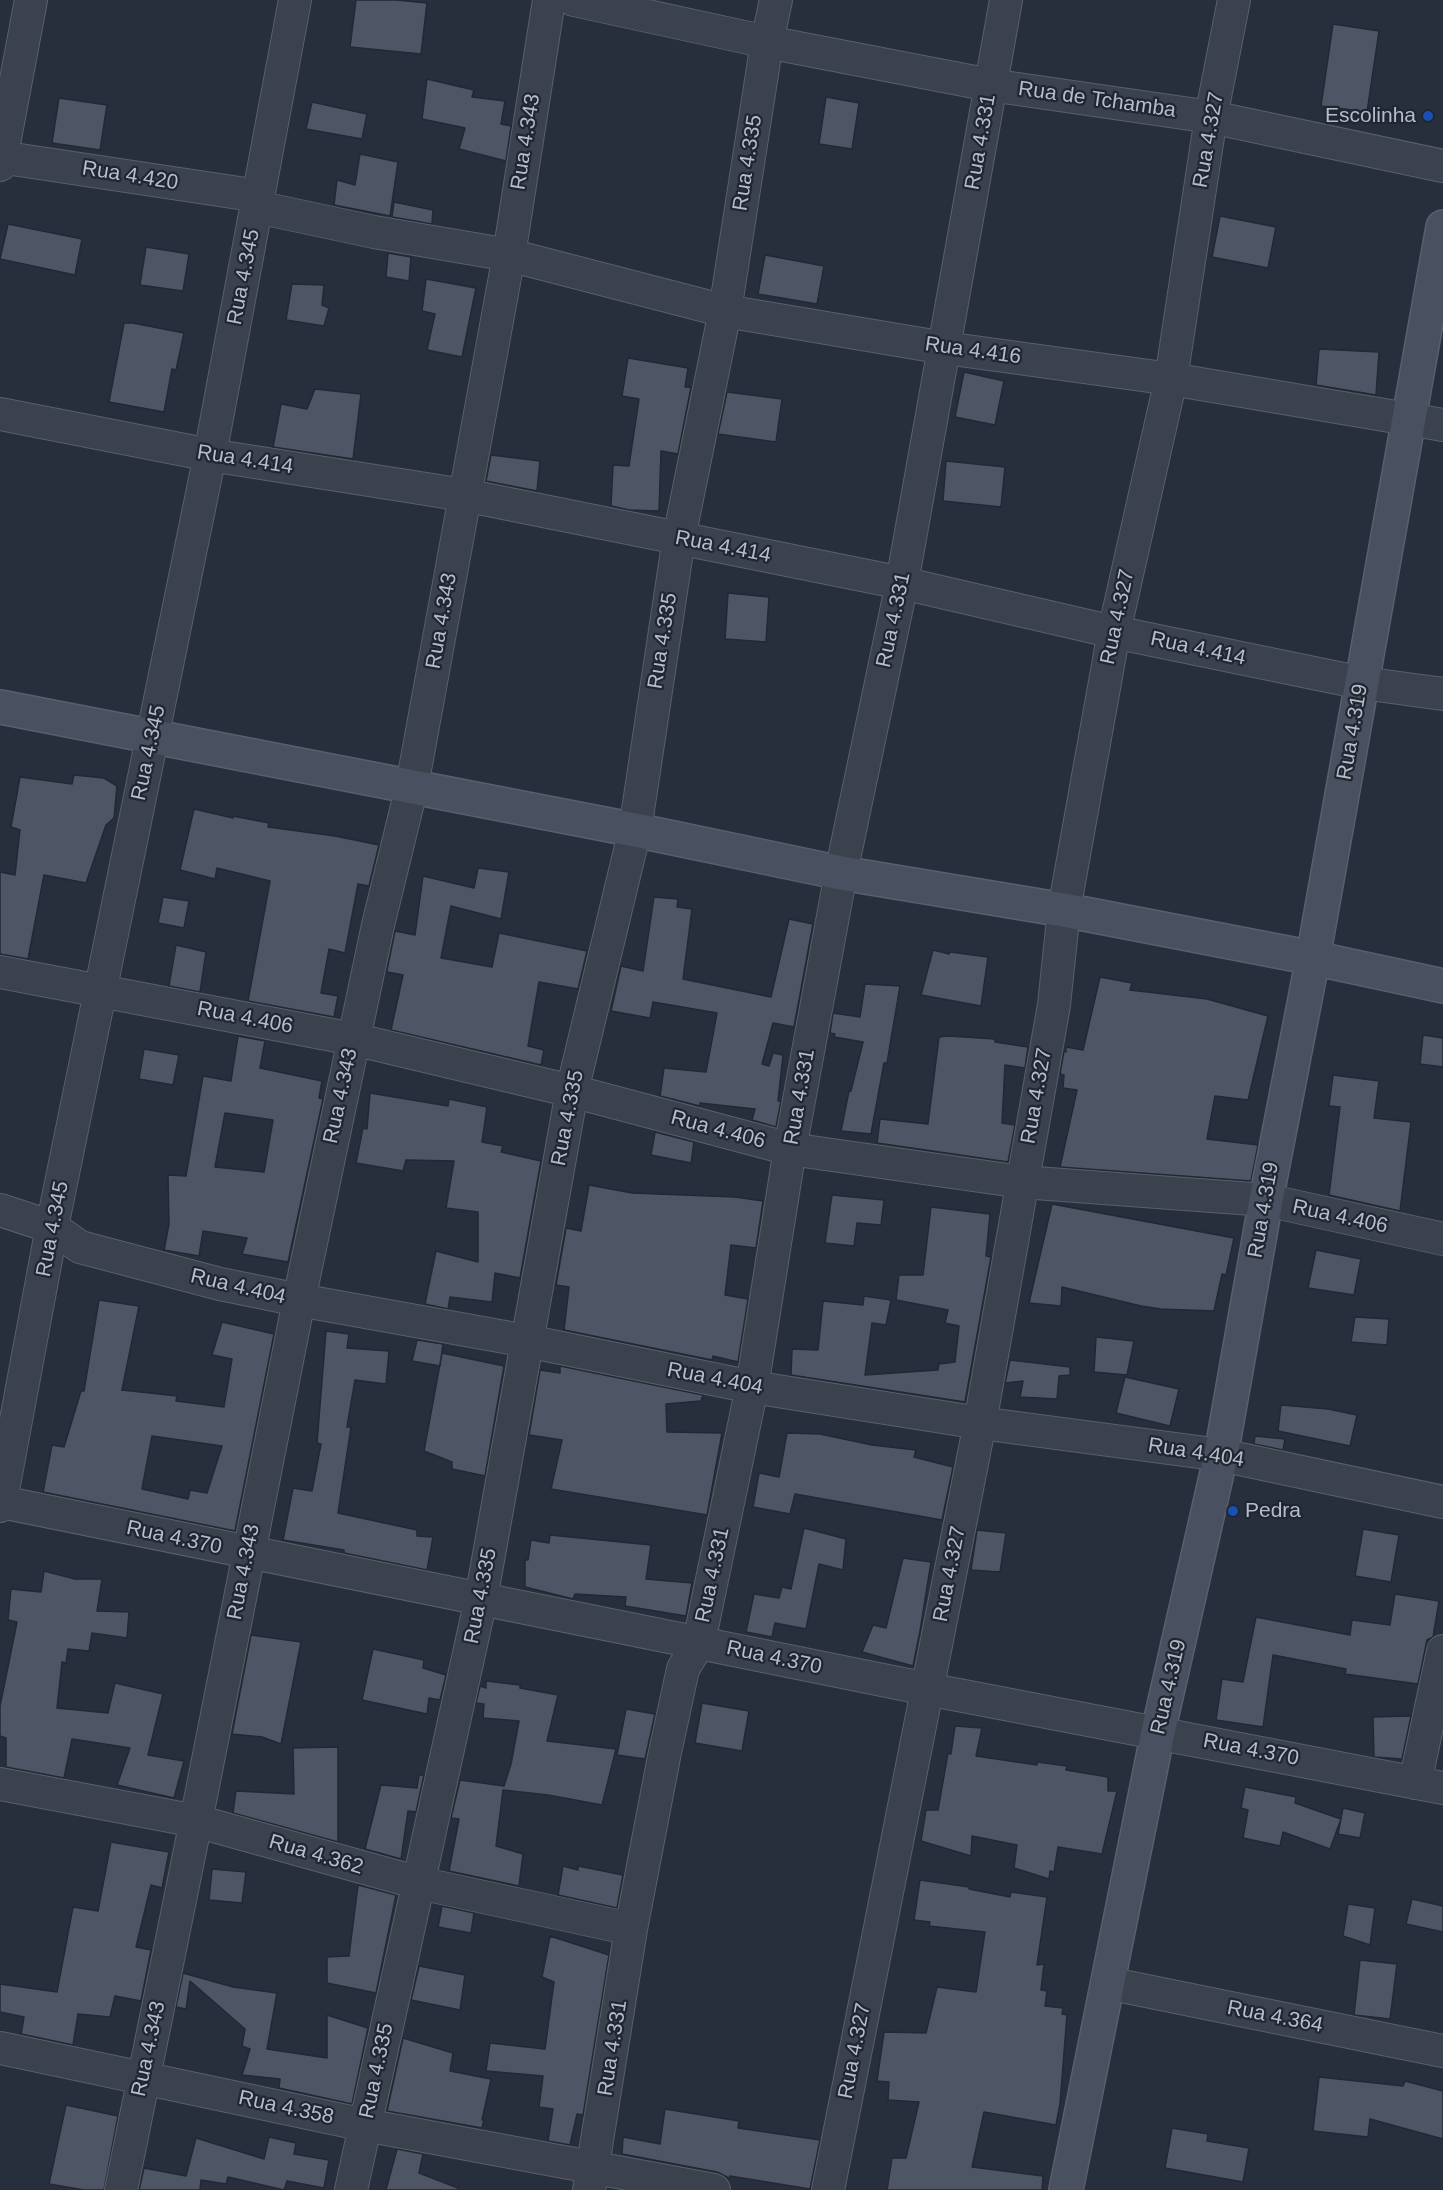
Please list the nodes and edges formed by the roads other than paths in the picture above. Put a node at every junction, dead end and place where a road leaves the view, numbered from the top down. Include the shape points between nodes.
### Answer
1 (31, 0) edge
2 (295, 0) edge
3 (549, 0) edge
4 (574, 0) edge
5 (776, 0) edge
6 (1006, 0) edge
7 (1234, 0) edge
8 (766, 42) junction
9 (990, 85) junction
10 (1211, 117) junction
11 (1, 160) edge
12 (1443, 166) edge
13 (258, 202) junction
14 (1443, 227) edge
15 (508, 255) junction
16 (725, 311) junction
17 (945, 348) junction
18 (1171, 379) junction
19 (0, 414) edge
20 (1408, 417) junction
21 (1443, 425) edge
22 (210, 455) junction
23 (464, 495) junction
24 (679, 538) junction
25 (902, 583) junction
26 (1114, 632) junction
27 (1362, 683) junction
28 (1443, 694) edge
29 (0, 706) edge
30 (152, 736) junction
31 (412, 786) junction
32 (635, 830) junction
33 (841, 873) junction
34 (1064, 910) junction
35 (1313, 958) junction
36 (0, 972) edge
37 (1443, 986) edge
38 (100, 990) junction
39 (353, 1039) junction
40 (572, 1091) junction
41 (790, 1149) junction
42 (1022, 1182) junction
43 (1266, 1200) junction
44 (0, 1210) edge
45 (52, 1227) junction
46 (1443, 1239) edge
47 (299, 1300) junction
48 (527, 1341) junction
49 (752, 1387) junction
50 (980, 1423) junction
51 (6, 1443) edge
52 (1221, 1455) junction
53 (1443, 1502) edge
54 (0, 1504) edge
55 (248, 1553) junction
56 (481, 1599) junction
57 (699, 1642) junction
58 (1443, 1651) edge
59 (927, 1689) junction
60 (1158, 1732) junction
61 (0, 1784) edge
62 (1429, 1786) edge
63 (196, 1821) junction
64 (419, 1883) junction
65 (631, 1929) junction
66 (1107, 1983) junction
67 (0, 2048) edge
68 (1443, 2051) edge
69 (143, 2078) junction
70 (365, 2126) junction
71 (592, 2178) edge
72 (121, 2190) edge
73 (351, 2190) edge
74 (714, 2190) edge
75 (828, 2190) edge
76 (1066, 2190) edge

1 - 11 street
2 - 13 street, Rua 4.345
3 - 15 street, Rua 4.343
4 - 8 street, Rua de Tchamba
5 - 8 street, Rua 4.335
6 - 9 street, Rua 4.331
7 - 10 street, Rua 4.327
8 - 9 street, Rua de Tchamba
8 - 16 street, Rua 4.335
9 - 10 street, Rua de Tchamba
9 - 17 street, Rua 4.331
10 - 12 street, Rua de Tchamba
10 - 18 street, Rua 4.327
11 - 13 street, Rua 4.420
13 - 15 street, Rua 4.420 via 374,232
13 - 22 street, Rua 4.345
14 - 20 street, Rua 4.319
15 - 16 street, Rua 4.416
15 - 23 street, Rua 4.343
16 - 17 street, Rua 4.416
16 - 24 street, Rua 4.335
17 - 18 street, Rua 4.416
17 - 25 street, Rua 4.331
18 - 20 street, Rua 4.416
18 - 26 street, Rua 4.327
19 - 22 street, Rua 4.414
20 - 21 street, Rua 4.416
20 - 27 street, Rua 4.319
22 - 23 street, Rua 4.414
22 - 30 street, Rua 4.345
23 - 24 street, Rua 4.414
23 - 31 street, Rua 4.343
24 - 25 street, Rua 4.414
24 - 32 street, Rua 4.335
25 - 26 street, Rua 4.414
25 - 33 street, Rua 4.331
26 - 27 street, Rua 4.414
26 - 34 street, Rua 4.327
27 - 28 street, Rua 4.414
27 - 35 street, Rua 4.319
29 - 30 street
30 - 31 street
30 - 38 street, Rua 4.345
31 - 32 street
31 - 39 street, Rua 4.343
32 - 33 street
32 - 40 street, Rua 4.335
33 - 34 street
33 - 41 street, Rua 4.331
34 - 35 street
34 - 42 street, Rua 4.327 via 1054,1005
35 - 37 street
35 - 43 street, Rua 4.319
36 - 38 street, Rua 4.406
38 - 39 street, Rua 4.406
38 - 45 street, Rua 4.345
39 - 40 street, Rua 4.406
39 - 47 street, Rua 4.343
40 - 41 street, Rua 4.406
40 - 48 street, Rua 4.335
41 - 42 street, Rua 4.406
41 - 49 street, Rua 4.331
42 - 43 street, Rua 4.406
42 - 50 street, Rua 4.327
43 - 46 street, Rua 4.406
43 - 52 street, Rua 4.319
44 - 45 street, Rua 4.404
45 - 47 street, Rua 4.404 via 80,1247 220,1284
45 - 51 street, Rua 4.345
47 - 48 street, Rua 4.404
47 - 55 street, Rua 4.343
48 - 49 street, Rua 4.404
48 - 56 street, Rua 4.335
49 - 50 street, Rua 4.404
49 - 57 street, Rua 4.331
50 - 52 street, Rua 4.404
50 - 59 street, Rua 4.327
51 - 54 street, Rua 4.345
52 - 53 street, Rua 4.404
52 - 60 street, Rua 4.319
54 - 55 street, Rua 4.370
55 - 56 street, Rua 4.370
55 - 63 street, Rua 4.343
56 - 57 street, Rua 4.370
56 - 64 street, Rua 4.335
57 - 59 street, Rua 4.370
57 - 65 street, Rua 4.331 via 682,1669
58 - 62 street
59 - 60 street, Rua 4.370
59 - 75 street, Rua 4.327
60 - 62 street, Rua 4.370
60 - 66 street, Rua 4.319
61 - 63 street, Rua 4.362
63 - 64 street, Rua 4.362
63 - 69 street, Rua 4.343
64 - 65 street, Rua 4.362
64 - 70 street, Rua 4.335
65 - 71 street, Rua 4.331
66 - 68 street, Rua 4.364
66 - 76 street, Rua 4.319
67 - 69 street, Rua 4.358
69 - 70 street, Rua 4.358
69 - 72 street, Rua 4.343
70 - 71 street, Rua 4.358
70 - 73 street, Rua 4.335
71 - 74 street, Rua 4.358

